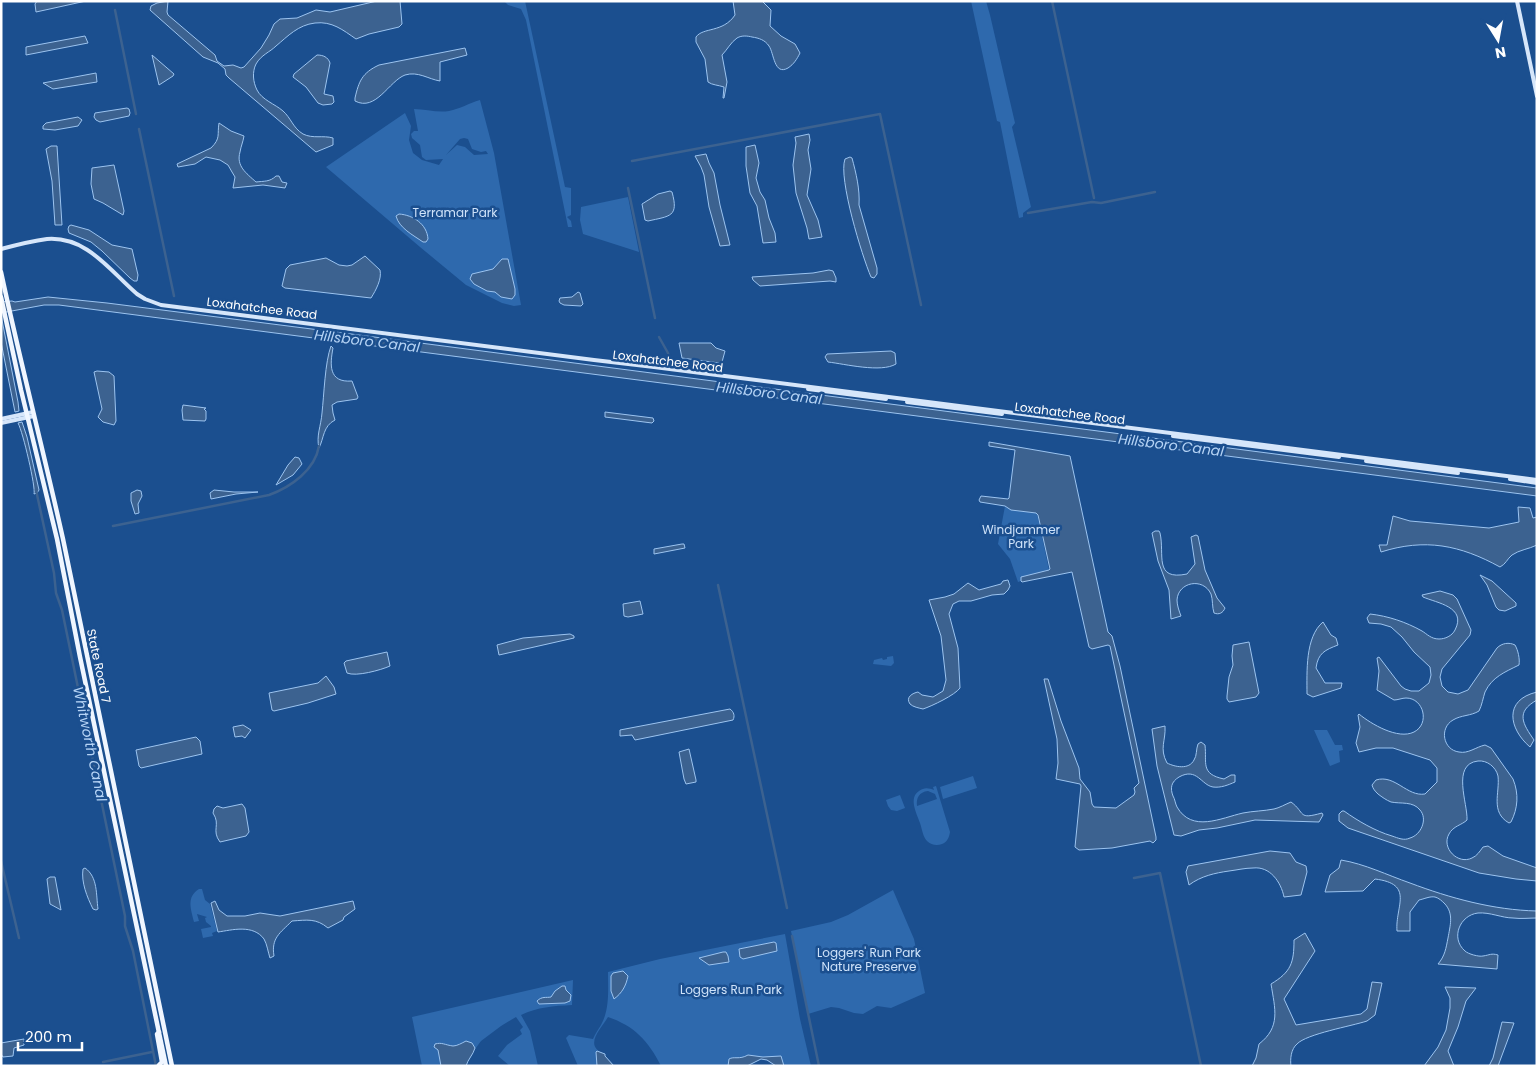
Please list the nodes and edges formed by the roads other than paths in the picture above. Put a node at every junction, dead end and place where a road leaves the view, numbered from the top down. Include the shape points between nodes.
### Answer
1 (1517, 1) edge
2 (1537, 96) edge
3 (1, 249) edge
4 (1, 272) edge
5 (3, 299) edge
6 (7, 314) junction
7 (34, 414) junction
8 (28, 415) junction
9 (1, 419) edge
10 (1, 423) edge
11 (44, 480) junction
12 (1537, 482) edge
13 (47, 493) junction
14 (53, 496) junction
15 (56, 508) junction
16 (151, 996) junction
17 (159, 1006) junction
18 (159, 1032) junction
19 (172, 1064) edge
20 (166, 1065) edge
21 (159, 1066) edge

1 - 2 main road
3 - 12 main road, Loxahatchee Road via 46,239 74,243 88,249 137,294 161,305
4 - 5 main road, State Road 7
5 - 6 main road, State Road 7
6 - 7 main road, State Road 7
6 - 8 main road, State Road 7
7 - 8 main road
7 - 14 main road, State Road 7
8 - 9 main road
8 - 10 main road
8 - 11 main road, State Road 7
11 - 13 main road, State Road 7
11 - 14 main road
13 - 15 main road
13 - 16 main road, State Road 7
14 - 15 main road, State Road 7
15 - 17 main road, State Road 7
16 - 17 main road
16 - 18 main road, State Road 7
17 - 19 main road, State Road 7
18 - 20 main road, State Road 7
18 - 21 main road via 162,1062
19 - 20 main road
20 - 21 main road

